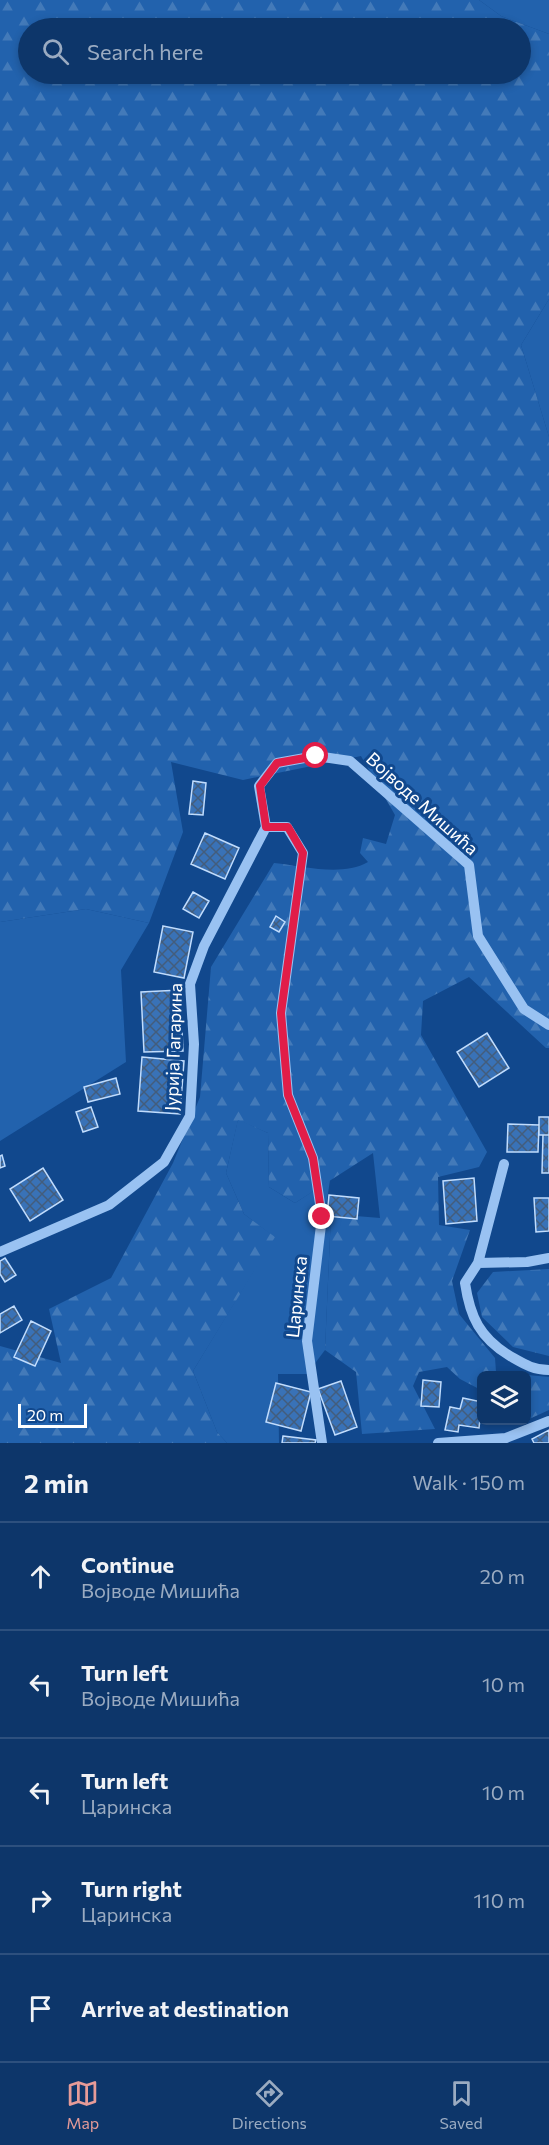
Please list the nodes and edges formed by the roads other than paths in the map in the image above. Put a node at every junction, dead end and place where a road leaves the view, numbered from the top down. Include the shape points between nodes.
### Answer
1 (266, 827) junction
2 (549, 1025) edge
3 (504, 1164) dead end
4 (0, 1252) edge
5 (549, 1258) edge
6 (478, 1263) junction
7 (549, 1370) edge
8 (549, 1422) edge
9 (322, 1443) edge
10 (438, 1443) edge

1 - 2 street, Војводе Мишића via 260,786 277,763 316,756 350,761 469,865 478,936 524,1009
1 - 4 street, Јурија Гагарина via 204,946 190,984 194,1044 190,1116 164,1162 109,1205
1 - 9 street, Царинска via 288,827 303,853 281,1013 288,1095 313,1158 322,1217 307,1341
3 - 6 street
5 - 6 street
6 - 7 street via 465,1283 469,1310 480,1333 533,1370
8 - 10 street via 507,1438

